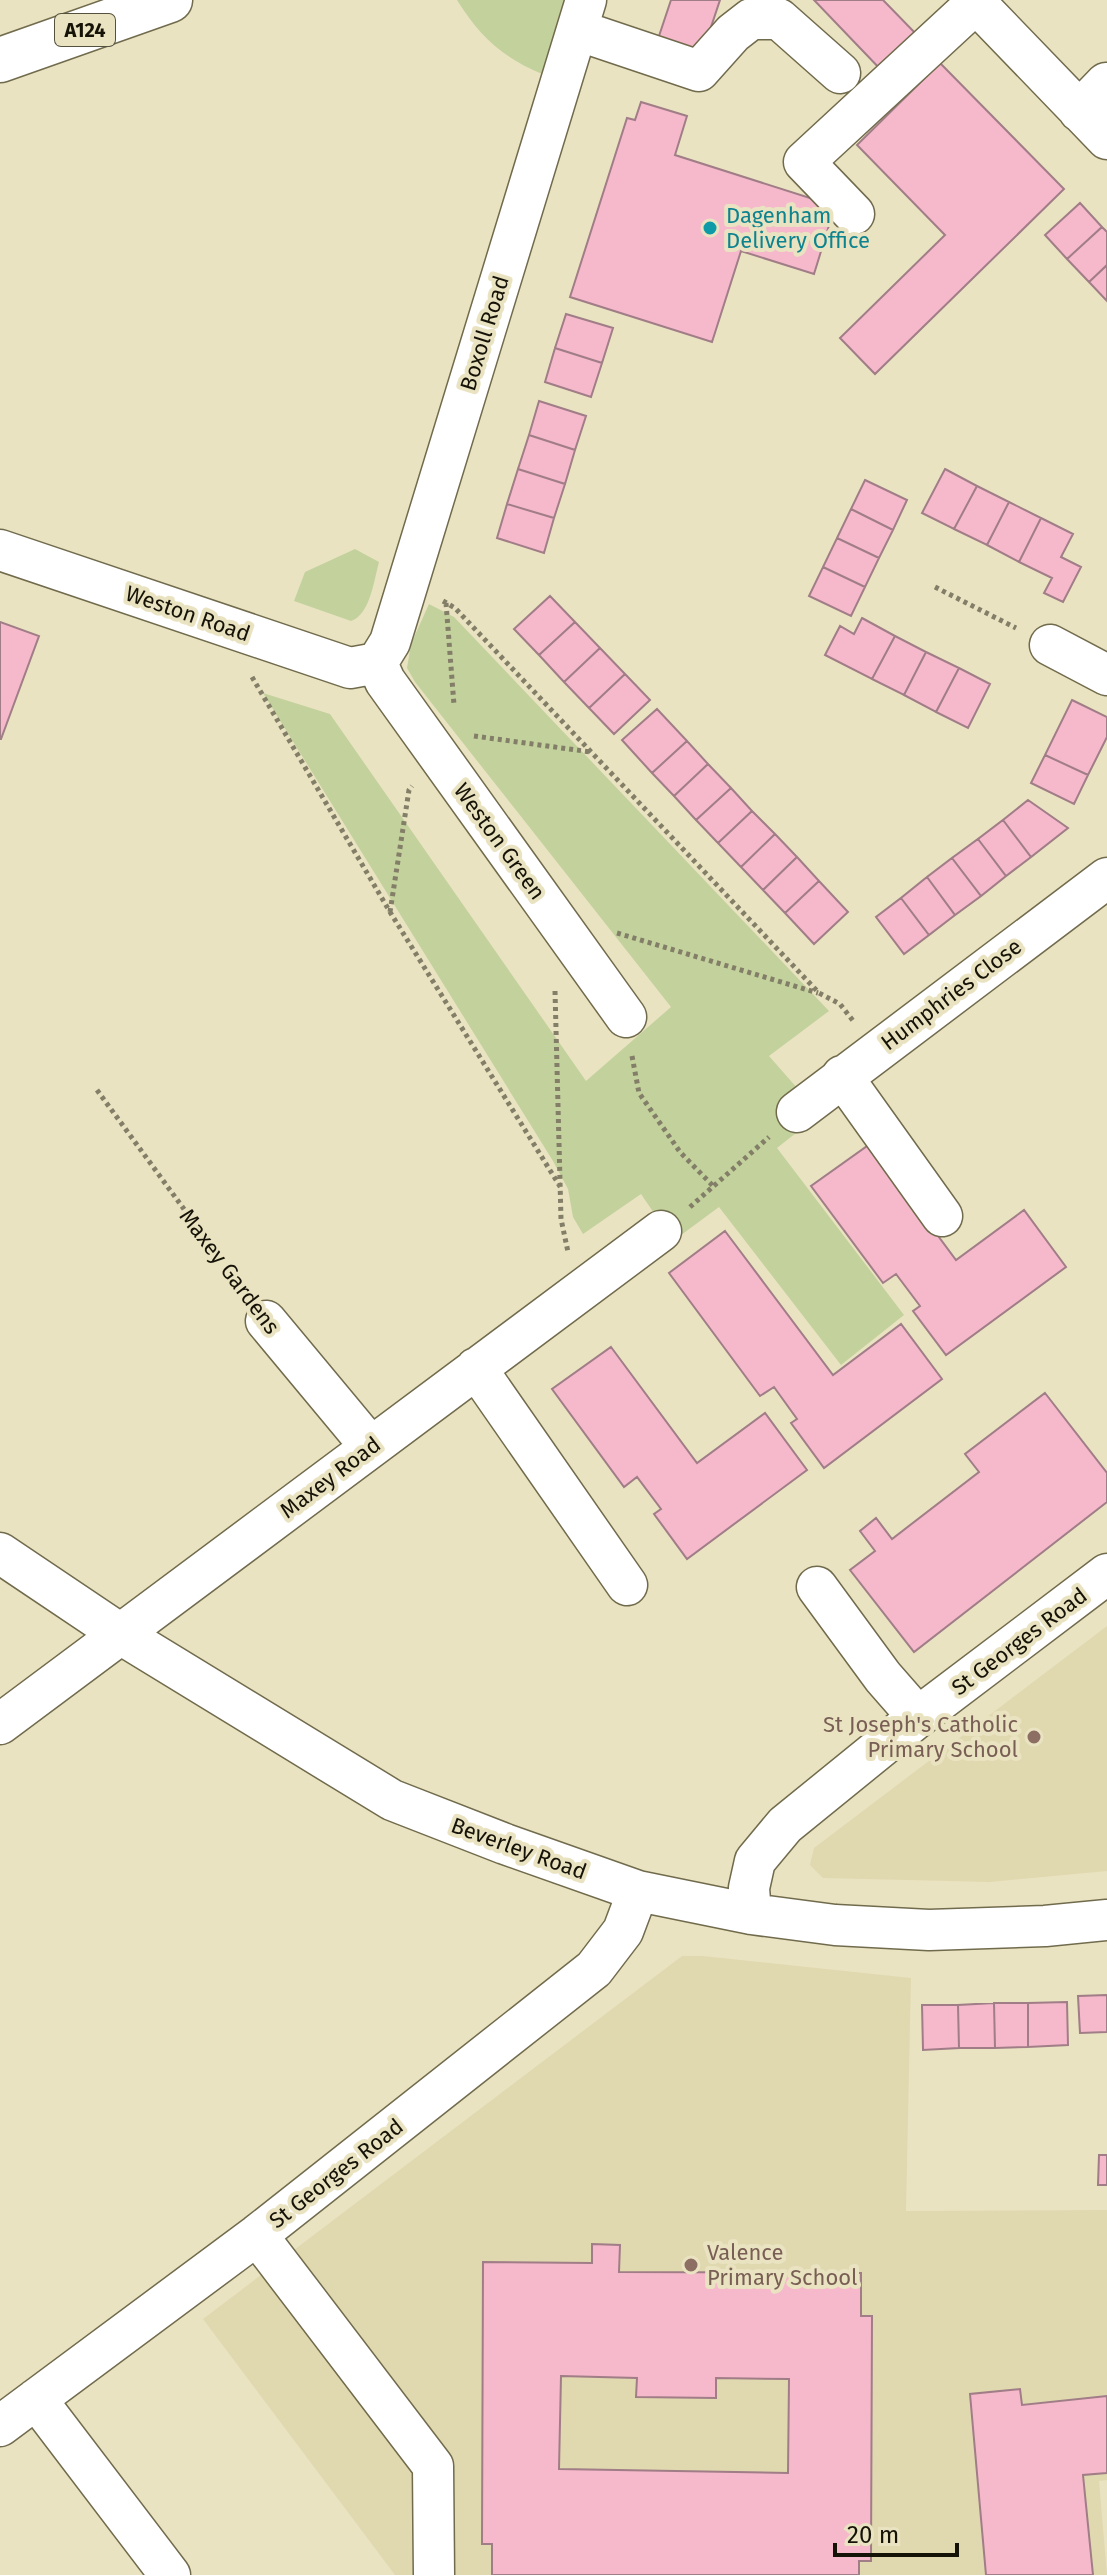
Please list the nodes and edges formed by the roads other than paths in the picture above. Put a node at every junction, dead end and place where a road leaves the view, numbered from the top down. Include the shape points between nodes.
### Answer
1 (170, 0) edge
2 (974, 1) edge
3 (582, 15) edge
4 (0, 60) edge
5 (840, 73) dead end
6 (1106, 83) edge
7 (1079, 111) junction
8 (1107, 139) edge
9 (854, 214) dead end
10 (0, 550) edge
11 (1050, 645) road end
12 (377, 663) junction
13 (1107, 675) edge
14 (1107, 878) edge
15 (626, 1017) road end
16 (842, 1076) junction
17 (797, 1112) road end
18 (942, 1216) dead end
19 (661, 1231) road end
20 (266, 1321) road end
21 (476, 1368) junction
22 (370, 1446) junction
23 (0, 1553) edge
24 (1107, 1574) edge
25 (627, 1585) dead end
26 (817, 1587) dead end
27 (122, 1635) junction
28 (918, 1717) junction
29 (0, 1724) edge
30 (638, 1891) junction
31 (751, 1914) junction
32 (1107, 1920) edge
33 (257, 2235) junction
34 (36, 2399) junction
35 (0, 2426) edge
36 (170, 2575) edge
37 (434, 2575) edge

1 - 4 main road, A124
2 - 7 street
2 - 9 street via 804,162
3 - 5 street via 699,71 751,19 779,19
3 - 12 street, Boxoll Road via 390,642
6 - 7 street
7 - 8 street
10 - 12 street, Weston Road via 350,668
11 - 13 street
12 - 15 street, Weston Green
14 - 16 street, Humphries Close
16 - 17 street, Humphries Close
16 - 18 street
19 - 21 street, Maxey Road
20 - 22 street, Maxey Gardens
21 - 22 street, Maxey Road
21 - 25 street
22 - 27 street, Maxey Road
23 - 27 street, Beverley Road
24 - 28 street, St Georges Road
26 - 28 street
27 - 29 street, Maxey Road
27 - 30 street, Beverley Road via 392,1800
28 - 31 street, St Georges Road via 785,1825 755,1861
30 - 31 street, Beverley Road
30 - 33 street, St Georges Road via 623,1931 594,1969
31 - 32 street, Beverley Road via 929,1930
33 - 34 street, St Georges Road
33 - 37 street via 433,2466
34 - 35 street, St Georges Road
34 - 36 street

